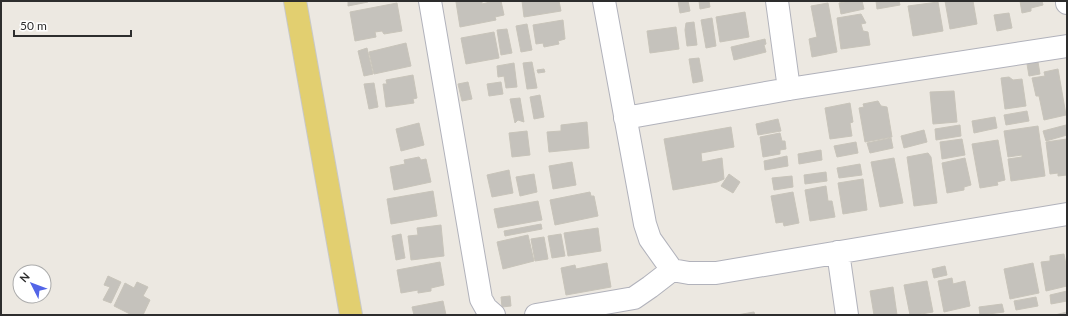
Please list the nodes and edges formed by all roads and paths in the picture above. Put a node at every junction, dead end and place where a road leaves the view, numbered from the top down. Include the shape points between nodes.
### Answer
1 (295, 1) edge
2 (430, 1) edge
3 (604, 1) edge
4 (777, 1) edge
5 (1067, 46) edge
6 (790, 89) junction
7 (625, 118) junction
8 (1067, 214) edge
9 (838, 252) junction
10 (672, 270) junction
11 (351, 315) edge
12 (494, 315) edge
13 (536, 315) edge
14 (847, 315) edge

1 - 11 main road
2 - 12 street via 481,299
3 - 7 street
4 - 6 street
5 - 6 street
6 - 7 street
7 - 10 street via 644,224 650,239
8 - 9 street
9 - 10 street via 716,273
9 - 14 street
10 - 13 street via 634,298

